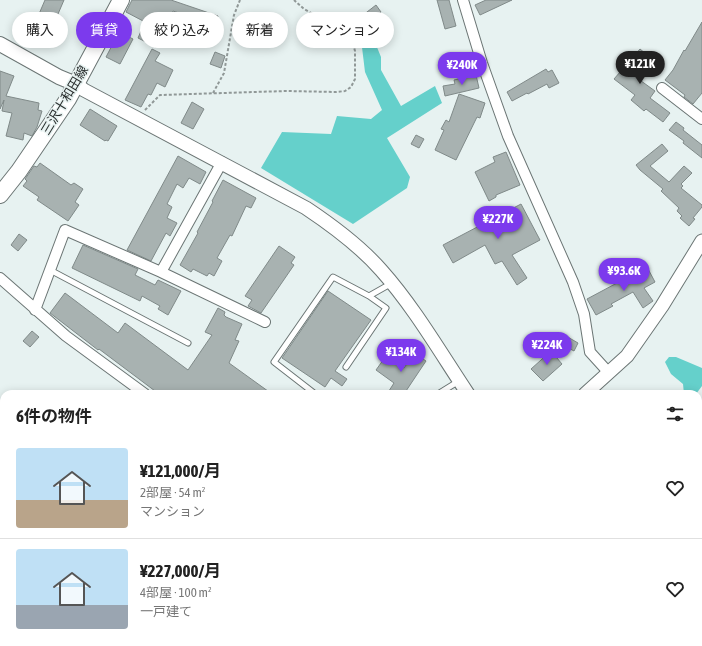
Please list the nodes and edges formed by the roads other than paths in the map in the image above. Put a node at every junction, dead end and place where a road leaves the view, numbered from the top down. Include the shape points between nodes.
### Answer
1 (121, 0) edge
2 (463, 0) edge
3 (0, 44) edge
4 (76, 84) junction
5 (662, 88) dead end
6 (702, 119) edge
7 (222, 162) junction
8 (0, 195) edge
9 (702, 241) edge
10 (50, 270) junction
11 (161, 272) junction
12 (0, 278) edge
13 (392, 283) junction
14 (369, 296) junction
15 (35, 310) junction
16 (265, 322) dead end
17 (188, 343) dead end
18 (346, 367) dead end
19 (609, 373) junction
20 (459, 380) junction
21 (139, 390) edge
22 (310, 390) edge
23 (444, 390) edge
24 (465, 390) edge
25 (590, 390) edge

1 - 4 main road, 三沢十和田線
2 - 19 street via 508,136 573,282 584,314 590,352
3 - 4 main road
4 - 7 street
4 - 8 main road, 三沢十和田線 via 19,171
5 - 6 street
7 - 11 street
7 - 13 street via 330,224 356,245
9 - 19 street via 644,335
10 - 11 street via 65,230
10 - 15 street
10 - 17 lane
11 - 16 street
12 - 15 street
13 - 14 lane
13 - 20 street
14 - 18 lane via 386,308
14 - 22 lane via 333,277 274,362
15 - 21 street
19 - 25 street
20 - 23 lane
20 - 24 street

